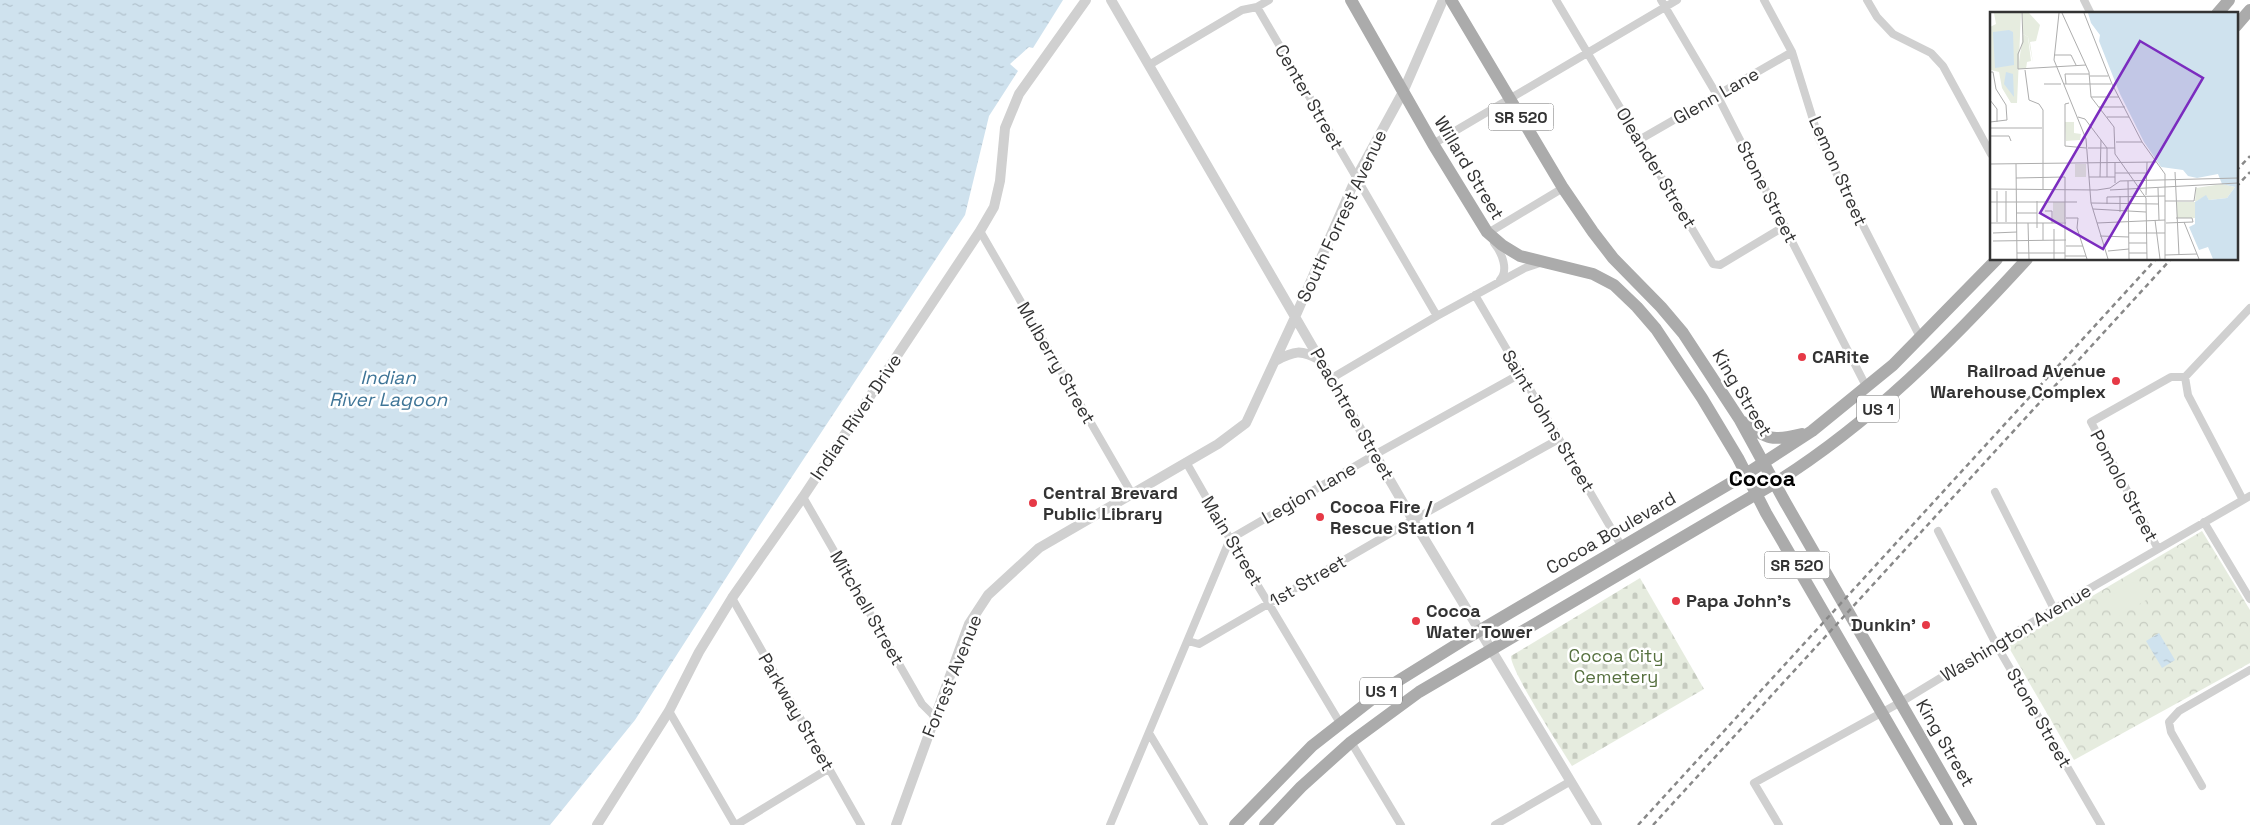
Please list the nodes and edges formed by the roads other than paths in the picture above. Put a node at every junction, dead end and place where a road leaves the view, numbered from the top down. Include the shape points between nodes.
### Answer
1 (1086, 0) edge
2 (1111, 0) edge
3 (1269, 0) edge
4 (1351, 0) edge
5 (1443, 0) edge
6 (1451, 0) edge
7 (1556, 0) edge
8 (1677, 0) edge
9 (1764, 0) edge
10 (1867, 0) edge
11 (2084, 0) edge
12 (2229, 0) edge
13 (1663, 4) edge
14 (1256, 7) junction
15 (2250, 10) edge
16 (2090, 12) edge
17 (2219, 12) edge
18 (2238, 24) edge
19 (1588, 52) junction
20 (1792, 52) junction
21 (1150, 65) junction
22 (1403, 92) junction
23 (1717, 95) junction
24 (1510, 99) junction
25 (1639, 140) junction
26 (1434, 144) junction
27 (1990, 152) edge
28 (1356, 178) junction
29 (1563, 188) junction
30 (1785, 226) junction
31 (980, 231) junction
32 (1487, 232) junction
33 (1995, 260) edge
34 (2024, 260) edge
35 (1540, 263) junction
36 (1499, 282) junction
37 (1475, 295) junction
38 (2250, 308) edge
39 (1296, 315) junction
40 (1438, 316) junction
41 (1656, 329) joint
42 (1921, 339) junction
43 (1322, 360) junction
44 (1275, 361) junction
45 (1520, 374) junction
46 (2185, 377) junction
47 (1332, 378) junction
48 (1867, 388) junction
49 (1740, 420) junction
50 (1812, 431) junction
51 (1558, 439) junction
52 (1376, 454) junction
53 (1186, 462) junction
54 (1764, 463) junction
55 (1746, 474) junction
56 (1775, 483) junction
57 (1995, 492) dead end
58 (1132, 494) junction
59 (1756, 494) junction
60 (803, 497) junction
61 (2247, 498) edge
62 (1413, 520) junction
63 (2204, 522) junction
64 (1938, 530) dead end
65 (1230, 539) junction
66 (1622, 547) junction
67 (2158, 550) junction
68 (732, 598) junction
69 (2250, 599) edge
70 (1270, 604) junction
71 (2054, 610) junction
72 (1480, 630) junction
73 (1188, 641) junction
74 (1997, 646) junction
75 (1491, 649) junction
76 (2250, 670) edge
77 (1901, 702) junction
78 (669, 712) junction
79 (1882, 712) junction
80 (934, 716) junction
81 (1340, 722) junction
82 (1149, 734) junction
83 (1351, 742) junction
84 (828, 769) junction
85 (1571, 781) junction
86 (2202, 786) dead end
87 (1238, 823) edge
88 (597, 825) edge
89 (736, 825) edge
90 (861, 825) edge
91 (896, 825) edge
92 (1110, 825) edge
93 (1204, 825) edge
94 (1265, 825) edge
95 (1401, 825) edge
96 (1495, 825) edge
97 (1597, 825) edge
98 (1779, 825) edge
99 (1948, 825) edge
100 (1972, 825) edge
101 (2101, 825) edge

1 - 31 street, Indian River Drive via 1018,94 1005,128 994,206
2 - 21 street, Peachtree Street
3 - 14 street
4 - 22 main road, Willard Street / SR 520
5 - 22 street, South Forrest Avenue
6 - 24 main road, King Street / SR 520
7 - 19 street, Oleander Street
8 - 13 street
9 - 20 street, Lemon Street
10 - 27 street via 1893,34 1931,53 1943,66
11 - 16 street
12 - 17 main road
13 - 19 street
13 - 23 street, Stone Street
14 - 21 street via 1242,10
14 - 28 street, Center Street
15 - 18 main road
19 - 24 street
19 - 25 street, Oleander Street
20 - 23 street, Glenn Lane
20 - 42 street, Lemon Street via 1819,139
21 - 39 street, Peachtree Street
22 - 26 main road, Willard Street / SR 520
22 - 28 street, South Forrest Avenue
23 - 25 street, Glenn Lane
23 - 30 street, Stone Street
24 - 26 street
24 - 29 main road, King Street / SR 520
25 - 30 street, Oleander Street via 1713,264 1720,265
26 - 32 main road, Willard Street / SR 520
28 - 39 street, South Forrest Avenue
28 - 40 street, Center Street
29 - 32 street
29 - 49 main road, King Street / SR 520 via 1613,258 1684,333
30 - 48 street, Stone Street
31 - 58 street, Mulberry Street
31 - 60 street, Indian River Drive
32 - 35 main road, Willard Street / SR 520 via 1520,256
32 - 36 street via 1503,259 1503,277
33 - 42 main road, Cocoa Boulevard / US 1
34 - 56 main road, US 1 via 1970,321 1904,386 1824,450
35 - 36 street
35 - 41 main road, Willard Street / SR 520 via 1593,274 1614,285
36 - 37 street
37 - 40 street
37 - 45 street, Saint Johns Street
38 - 46 street
39 - 43 street, Peachtree Street
39 - 44 street, Forrest Avenue
40 - 47 street
41 - 55 main road, King Street / SR 520 via 1702,398
42 - 48 main road, Cocoa Boulevard / US 1
43 - 44 street via 1307,352 1291,352
43 - 47 street, Peachtree Street
44 - 53 street, Forrest Avenue via 1246,423
45 - 51 street, Saint Johns Street
45 - 52 street, Legion Lane
46 - 61 street via 2188,395
46 - 67 street, Pomolo Street via 2170,377 2091,422
47 - 52 street, Peachtree Street
48 - 50 main road, Cocoa Boulevard / US 1
49 - 50 main road via 1770,439
49 - 54 main road, King Street / SR 520
50 - 54 main road, Cocoa Boulevard / US 1
51 - 62 street, 1st Street
51 - 66 street, Saint Johns Street
52 - 62 street, Peachtree Street
52 - 65 street, Legion Lane
53 - 58 street, Forrest Avenue
53 - 65 street, Main Street
54 - 55 main road, Cocoa Boulevard / US 1
54 - 56 main road, King Street / SR 520
55 - 59 main road, King Street / SR 520
55 - 66 main road, Cocoa Boulevard / US 1
56 - 59 main road, US 1
56 - 77 main road, King Street / SR 520
57 - 71 street
58 - 80 street, Forrest Avenue via 1039,548 988,595 969,624
59 - 75 main road, US 1
59 - 79 main road, King Street / SR 520
60 - 68 street, Indian River Drive
60 - 80 street, Mitchell Street via 922,704
61 - 63 street, Washington Avenue
62 - 70 street, 1st Street
62 - 72 street, Peachtree Street
63 - 67 street, Washington Avenue
63 - 69 street
64 - 74 street, Stone Street
65 - 70 street, Main Street
65 - 73 street
66 - 72 main road, Cocoa Boulevard / US 1
67 - 71 street, Washington Avenue
68 - 78 street, Indian River Drive via 699,652
68 - 84 street, Parkway Street
70 - 73 street, 1st Street via 1199,644
70 - 81 street, Main Street
71 - 74 street, Washington Avenue
72 - 75 street, Peachtree Street
72 - 81 main road, Cocoa Boulevard / US 1 via 1400,678
73 - 82 street
74 - 77 street, Washington Avenue
74 - 101 street, Stone Street
75 - 83 main road, US 1 via 1419,692
75 - 85 street, Peachtree Street
76 - 86 street via 2179,711 2169,722 2171,732
77 - 79 street, Washington Avenue
77 - 100 main road, King Street / SR 520
78 - 88 street, Indian River Drive
78 - 89 street
79 - 98 street, Washington Avenue via 1754,783
79 - 99 main road, King Street / SR 520
80 - 91 street, Forrest Avenue
81 - 87 main road, Cocoa Boulevard / US 1 via 1291,766
82 - 92 street
82 - 93 street
83 - 94 main road, US 1
83 - 95 street
84 - 89 street
84 - 90 street, Parkway Street
85 - 96 street
85 - 97 street, Peachtree Street

